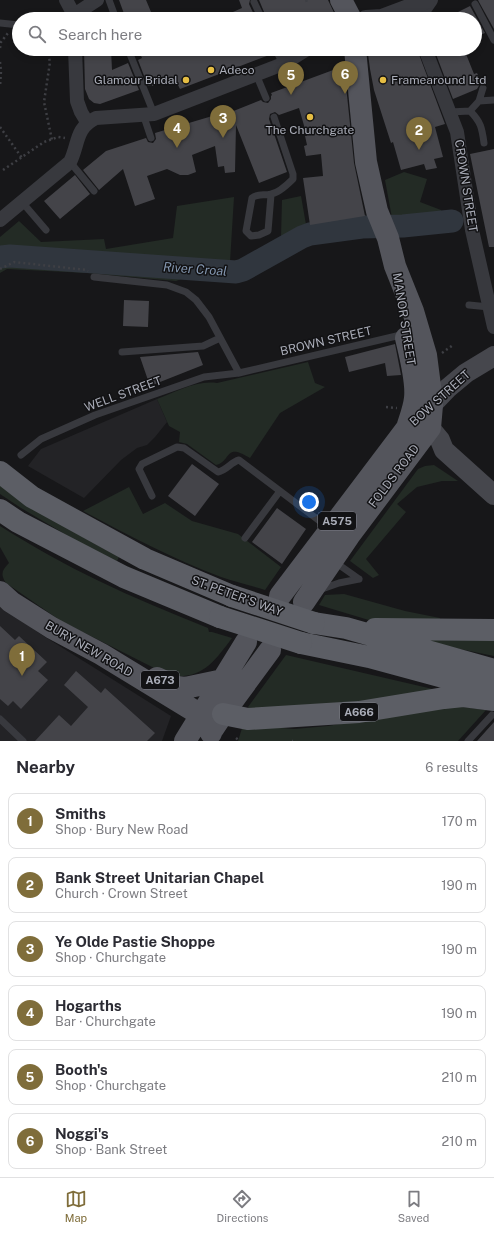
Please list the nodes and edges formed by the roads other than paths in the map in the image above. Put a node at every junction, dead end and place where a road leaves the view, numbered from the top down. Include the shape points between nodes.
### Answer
1 (66, 0) edge
2 (97, 0) edge
3 (109, 0) edge
4 (342, 0) edge
5 (426, 0) edge
6 (431, 0) edge
7 (254, 2) dead end
8 (475, 4) dead end
9 (69, 12) edge
10 (80, 12) edge
11 (113, 12) edge
12 (259, 12) edge
13 (348, 12) edge
14 (400, 12) edge
15 (422, 12) edge
16 (479, 12) edge
17 (482, 17) edge
18 (0, 23) edge
19 (12, 24) edge
20 (494, 40) edge
21 (75, 56) edge
22 (130, 56) edge
23 (286, 56) edge
24 (356, 56) edge
25 (428, 56) edge
26 (256, 74) junction
27 (483, 88) dead end
28 (266, 98) dead end
29 (494, 100) edge
30 (479, 102) junction
31 (470, 111) junction
32 (450, 112) junction
33 (149, 114) junction
34 (274, 117) dead end
35 (88, 122) junction
36 (151, 138) dead end
37 (484, 143) dead end
38 (70, 162) junction
39 (94, 191) dead end
40 (270, 195) junction
41 (22, 202) junction
42 (0, 220) edge
43 (46, 230) dead end
44 (94, 277) road end
45 (469, 305) dead end
46 (489, 307) junction
47 (494, 327) edge
48 (412, 332) junction
49 (220, 338) junction
50 (122, 352) dead end
51 (432, 355) junction
52 (494, 357) edge
53 (239, 373) junction
54 (466, 373) junction
55 (430, 410) junction
56 (407, 428) joint
57 (444, 450) junction
58 (21, 455) dead end
59 (406, 459) junction
60 (0, 472) edge
61 (280, 491) junction
62 (494, 495) edge
63 (152, 496) dead end
64 (376, 500) junction
65 (0, 510) edge
66 (340, 528) junction
67 (245, 538) dead end
68 (323, 561) junction
69 (284, 591) joint
70 (0, 592) edge
71 (306, 598) joint
72 (346, 628) junction
73 (494, 630) edge
74 (246, 642) dead end
75 (270, 650) dead end
76 (101, 654) junction
77 (494, 670) edge
78 (223, 680) junction
79 (494, 691) edge
80 (493, 707) edge
81 (223, 714) junction
82 (0, 720) edge
83 (206, 730) edge
84 (23, 741) edge
85 (185, 741) edge
86 (468, 741) edge

1 - 9 street
2 - 10 street
3 - 11 lane
4 - 13 main road
5 - 14 street
6 - 15 street
7 - 12 lane
8 - 16 lane
17 - 20 lane
18 - 19 lane
21 - 35 street via 77,101
22 - 33 lane
23 - 26 street
24 - 48 main road, MANOR STREET / A575 via 366,162 377,211 410,300
25 - 32 street, CROWN STREET
26 - 28 lane
26 - 33 street
27 - 30 lane
29 - 30 lane
30 - 31 lane
31 - 32 lane
31 - 37 lane via 480,122
32 - 46 street, CROWN STREET via 457,132 472,230
33 - 35 street via 96,118
33 - 36 lane
34 - 40 lane via 293,179
35 - 38 street via 82,129
38 - 39 lane
38 - 41 street
40 - 40 lane via 252,198 246,231 251,236 268,231
41 - 42 street
41 - 43 lane
44 - 49 lane via 167,285 186,292 204,309
45 - 46 lane
46 - 47 street, CROWN STREET
48 - 51 main road, MANOR STREET / A575
48 - 53 lane, BROWN STREET
48 - 55 main road, MANOR STREET / A575 via 411,357
49 - 50 lane via 204,346
49 - 53 lane
51 - 54 main road via 432,366 438,372 453,377
51 - 55 main road, MANOR STREET / A575 via 429,375
52 - 54 main road, BOW STREET
52 - 55 main road, BOW STREET via 479,376
53 - 58 lane, WELL STREET via 204,377 95,415 41,439
54 - 55 main road, BOW STREET via 448,388
55 - 56 main road, MANOR STREET / A575 via 413,408
55 - 57 main road
55 - 59 main road, FOLDS ROAD / A575
56 - 66 main road, FOLDS ROAD / A575
57 - 59 main road via 432,449
57 - 62 main road
59 - 64 main road, FOLDS ROAD / A575
60 - 72 highway, ST. PETER'S WAY, bridge via 32,497 144,559 232,596 314,623
61 - 63 lane via 239,460 224,471 218,472 184,448 177,448 142,464 139,469
61 - 66 lane
61 - 67 lane
64 - 66 lane
64 - 68 main road, FOLDS ROAD / A575
65 - 79 highway, ST. PETER'S WAY, bridge via 124,578 220,617 301,643 369,657
66 - 69 main road, FOLDS ROAD / A575
68 - 69 lane
68 - 71 main road, FOLDS ROAD / A575
68 - 71 lane via 359,579 328,586
70 - 76 main road, BURY NEW ROAD / A673 via 52,628
72 - 73 highway
72 - 77 highway, ST. PETER'S WAY
74 - 78 main road
75 - 81 main road
76 - 78 main road, A673 via 177,688
76 - 83 main road, BURY NEW ROAD / A673
78 - 81 main road
78 - 83 main road
80 - 81 highway, A666 via 463,696 359,712 255,719
80 - 86 lane
81 - 83 main road
82 - 84 lane
83 - 85 main road

